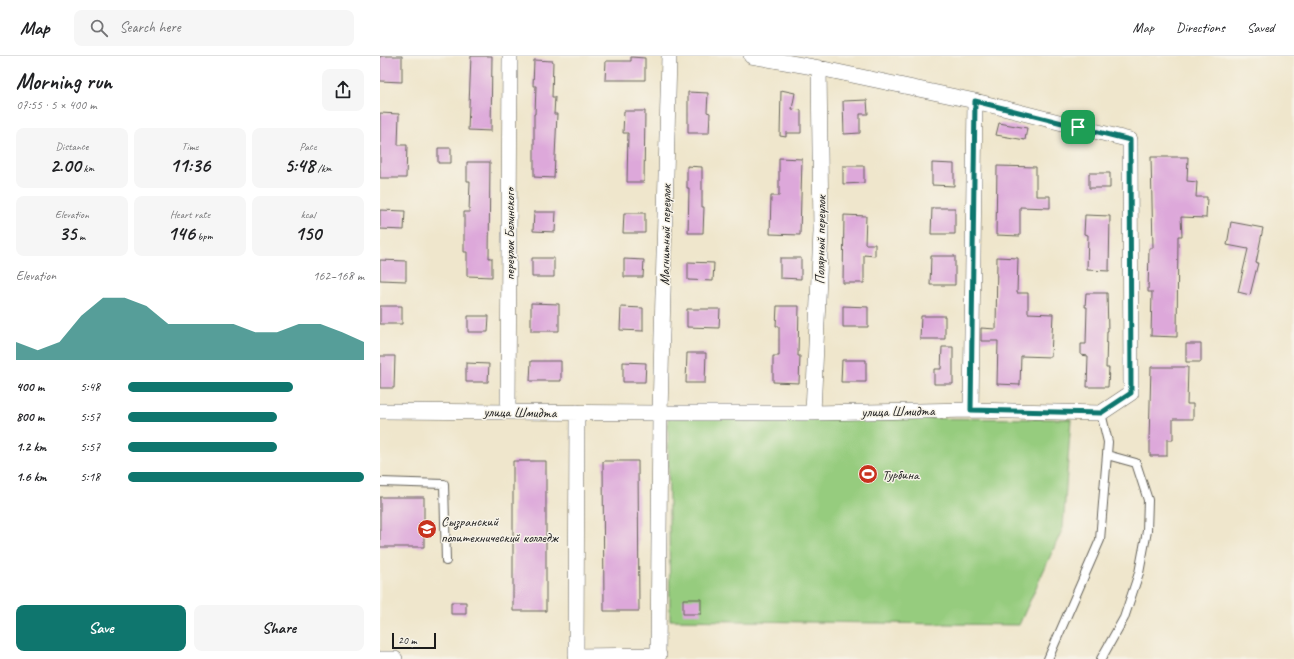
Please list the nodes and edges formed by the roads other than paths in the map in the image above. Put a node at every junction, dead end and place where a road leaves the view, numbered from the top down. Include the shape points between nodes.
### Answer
1 (510, 56) edge
2 (669, 56) edge
3 (751, 56) edge
4 (819, 68) junction
5 (975, 101) junction
6 (971, 410) junction
7 (380, 411) edge
8 (508, 411) junction
9 (577, 412) junction
10 (660, 413) junction
11 (813, 413) junction
12 (1101, 413) junction
13 (1107, 455) junction
14 (380, 482) edge
15 (446, 561) dead end
16 (659, 657) edge
17 (380, 659) edge
18 (395, 659) edge
19 (1048, 659) edge
20 (1101, 659) edge

1 - 8 street, переулок Белинского
2 - 10 street, Магнитный переулок
3 - 4 street
4 - 5 street
4 - 11 street, Полярный переулок via 821,231
5 - 6 street
5 - 12 street via 1130,140 1131,393
6 - 11 street, улица Шмидта
6 - 12 street, улица Шмидта
7 - 8 street, улица Шмидта
8 - 9 street, улица Шмидта
9 - 10 street, улица Шмидта
9 - 16 street via 576,656
10 - 11 street, улица Шмидта
10 - 16 street
12 - 13 lane via 1108,442
13 - 19 lane via 1100,540
13 - 20 lane via 1136,463 1148,500 1148,516 1139,573 1124,618
14 - 15 lane via 444,484
17 - 18 street

